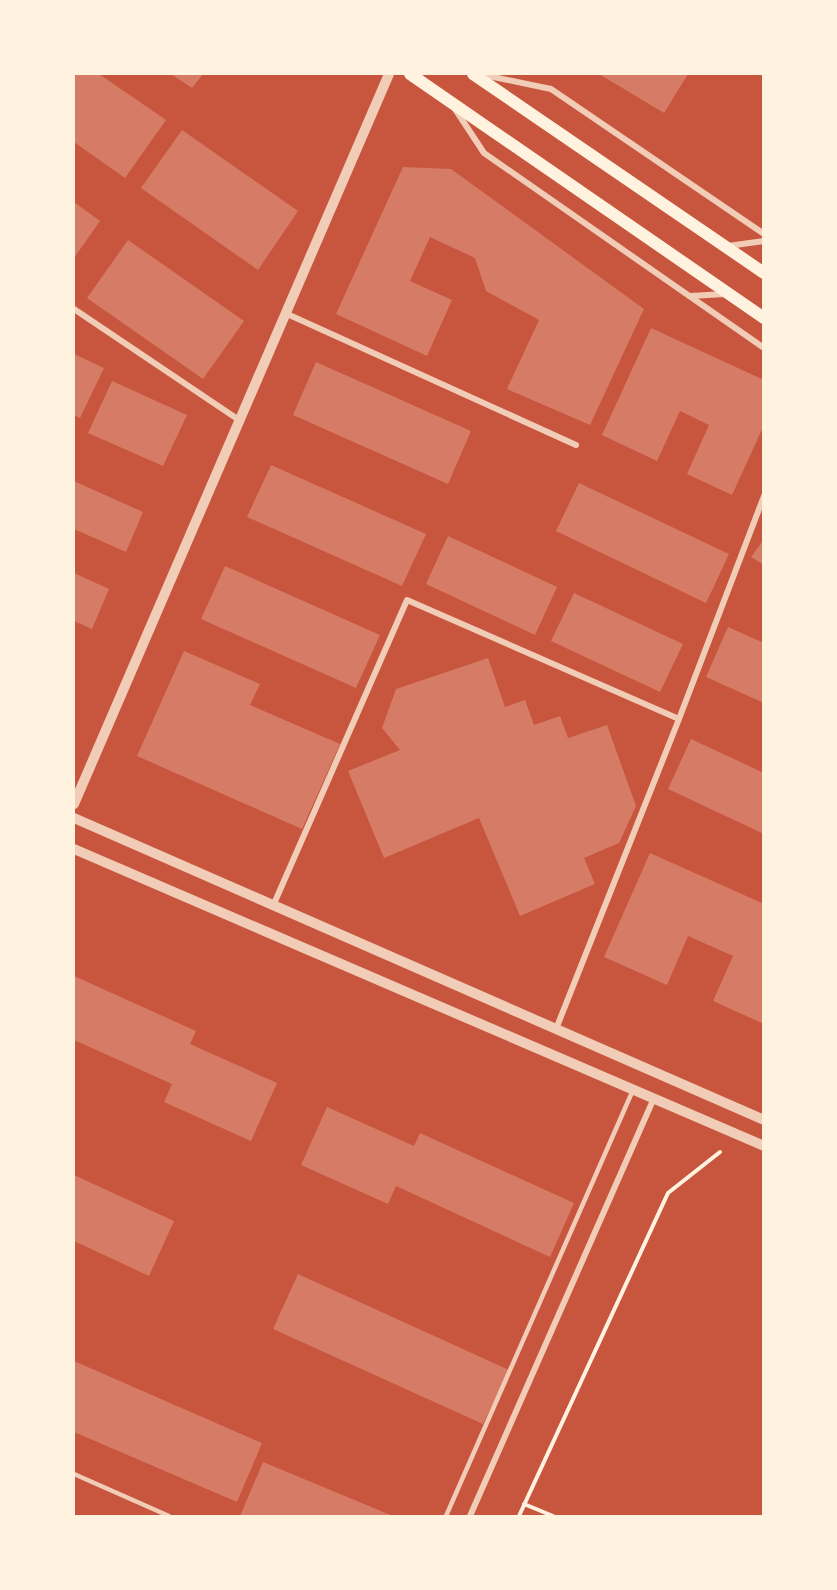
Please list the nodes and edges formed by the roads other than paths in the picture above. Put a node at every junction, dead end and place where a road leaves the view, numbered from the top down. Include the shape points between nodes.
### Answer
1 (389, 74) edge
2 (410, 74) edge
3 (473, 74) edge
4 (479, 74) edge
5 (450, 101) junction
6 (764, 234) edge
7 (764, 241) edge
8 (725, 246) junction
9 (764, 273) edge
10 (729, 294) junction
11 (690, 296) junction
12 (74, 309) edge
13 (285, 313) junction
14 (764, 318) edge
15 (764, 348) edge
16 (239, 420) junction
17 (576, 445) dead end
18 (764, 496) edge
19 (679, 719) junction
20 (74, 804) edge
21 (74, 818) edge
22 (74, 849) edge
23 (273, 906) junction
24 (556, 1029) junction
25 (634, 1089) junction
26 (654, 1098) junction
27 (764, 1120) edge
28 (764, 1146) edge
29 (74, 1474) edge
30 (170, 1516) edge
31 (446, 1516) edge
32 (470, 1516) edge

1 - 13 street
2 - 5 main road
3 - 8 main road
4 - 6 street via 550,89
5 - 10 main road
5 - 11 street via 484,153
7 - 8 street
8 - 9 main road
10 - 11 street
10 - 14 main road
11 - 15 street
12 - 16 street
13 - 16 street
13 - 17 street
16 - 20 street
18 - 19 street
19 - 23 street via 407,600
19 - 24 street
21 - 23 street
22 - 25 street
23 - 24 street
24 - 27 street
25 - 26 street
25 - 31 lane
26 - 28 street
26 - 32 street
29 - 30 lane

